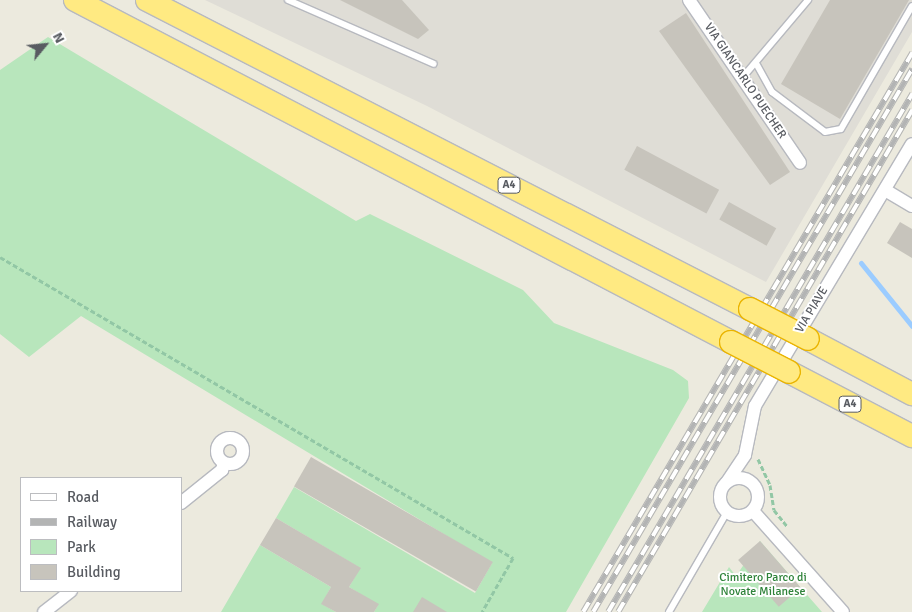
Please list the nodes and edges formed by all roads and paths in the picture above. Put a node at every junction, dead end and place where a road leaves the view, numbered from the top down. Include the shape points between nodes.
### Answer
1 (75, 0) edge
2 (147, 0) edge
3 (288, 0) edge
4 (689, 0) edge
5 (808, 0) edge
6 (912, 6) edge
7 (434, 64) dead end
8 (757, 65) junction
9 (743, 77) junction
10 (912, 144) edge
11 (800, 163) dead end
12 (885, 190) junction
13 (912, 206) edge
14 (0, 257) edge
15 (912, 394) edge
16 (912, 436) edge
17 (224, 463) dead end
18 (727, 482) junction
19 (182, 502) edge
20 (753, 511) junction
21 (727, 512) junction
22 (70, 592) edge
23 (44, 612) edge
24 (482, 612) edge
25 (669, 612) edge
26 (843, 612) edge

1 - 16 highway, A4, bridge
2 - 15 highway, A4, bridge
3 - 7 lane
4 - 9 street, VIA GIANCARLO PUECHER
5 - 8 lane
6 - 8 lane via 841,128 825,132 772,92
8 - 9 lane
9 - 11 street, VIA GIANCARLO PUECHER
10 - 12 street, VIA PIAVE
12 - 13 street
12 - 18 street, VIA PIAVE via 755,406 745,455
14 - 24 path via 513,558
17 - 19 street via 222,470
18 - 20 street via 745,479 755,486 758,499
18 - 21 street via 720,497
20 - 21 street via 743,516
20 - 26 street
21 - 25 lane
22 - 23 street

